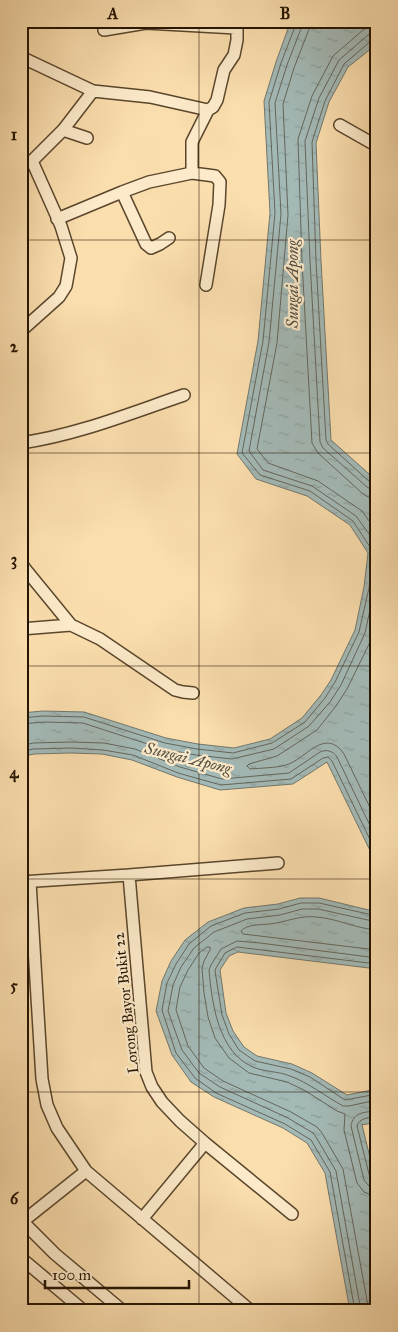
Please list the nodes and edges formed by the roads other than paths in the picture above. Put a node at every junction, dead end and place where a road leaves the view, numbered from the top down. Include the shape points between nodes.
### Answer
1 (236, 24) edge
2 (104, 30) dead end
3 (21, 57) edge
4 (93, 91) junction
5 (208, 110) junction
6 (340, 124) dead end
7 (63, 130) junction
8 (87, 138) dead end
9 (377, 146) edge
10 (32, 161) junction
11 (21, 166) edge
12 (192, 173) junction
13 (122, 192) junction
14 (57, 218) junction
15 (170, 238) dead end
16 (206, 285) dead end
17 (21, 331) edge
18 (184, 395) dead end
19 (21, 443) edge
20 (21, 563) edge
21 (71, 624) junction
22 (21, 629) edge
23 (193, 693) dead end
24 (278, 863) dead end
25 (129, 875) junction
26 (26, 882) edge
27 (205, 1143) junction
28 (86, 1171) junction
29 (292, 1214) dead end
30 (142, 1218) junction
31 (22, 1221) edge
32 (21, 1258) edge
33 (84, 1311) edge
34 (123, 1311) edge
35 (250, 1311) edge

1 - 2 street via 146,22
1 - 5 street via 234,55 224,70 217,100
3 - 4 street
4 - 5 street via 150,96
4 - 7 street
5 - 12 street via 192,142
6 - 9 street
7 - 8 street
7 - 10 street
10 - 11 street
10 - 14 street
12 - 13 street via 149,182
12 - 16 street via 215,176 220,182
13 - 14 street
13 - 15 street via 146,244 152,248
14 - 17 street via 71,258 66,286 59,297
18 - 19 street via 80,430
20 - 21 street
21 - 22 street
21 - 23 street via 100,639 175,690
24 - 25 street
25 - 26 street
25 - 27 street, Lorong Bayor Bukit 22 via 146,1072 162,1102
26 - 28 street via 45,1096 57,1128
27 - 29 street, Lorong Bayor Bukit 22
27 - 30 street
28 - 30 street
28 - 31 street
30 - 35 street
31 - 34 street via 54,1254
32 - 33 street

